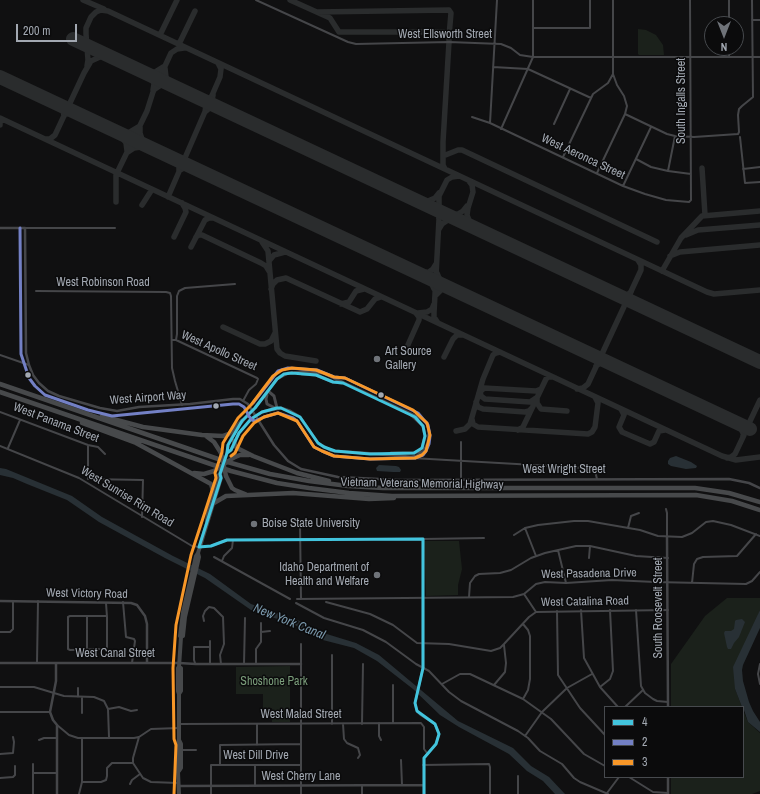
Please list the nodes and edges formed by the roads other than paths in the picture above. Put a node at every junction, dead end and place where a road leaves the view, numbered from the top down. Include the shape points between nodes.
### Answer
1 (256, 0) edge
2 (497, 0) edge
3 (533, 0) edge
4 (590, 0) edge
5 (613, 0) edge
6 (690, 0) edge
7 (729, 0) edge
8 (752, 0) edge
9 (729, 16) edge
10 (752, 20) junction
11 (760, 20) edge
12 (533, 28) junction
13 (495, 44) junction
14 (690, 57) junction
15 (729, 57) joint
16 (752, 57) junction
17 (760, 57) edge
18 (533, 58) junction
19 (613, 58) junction
20 (493, 67) junction
21 (528, 69) junction
22 (613, 74) junction
23 (570, 89) junction
24 (591, 98) junction
25 (625, 114) junction
26 (472, 117) dead end
27 (490, 124) junction
28 (554, 124) dead end
29 (651, 127) junction
30 (500, 129) junction
31 (675, 136) junction
32 (740, 137) dead end
33 (691, 138) junction
34 (563, 157) junction
35 (636, 160) junction
36 (760, 167) edge
37 (744, 169) junction
38 (668, 171) junction
39 (597, 173) junction
40 (691, 174) junction
41 (760, 182) edge
42 (623, 186) junction
43 (690, 202) joint
44 (0, 228) edge
45 (25, 228) junction
46 (116, 228) dead end
47 (235, 284) dead end
48 (36, 291) dead end
49 (172, 340) junction
50 (176, 340) junction
51 (0, 355) edge
52 (28, 365) junction
53 (292, 373) junction
54 (0, 384) edge
55 (268, 391) junction
56 (0, 392) edge
57 (243, 401) junction
58 (182, 405) junction
59 (70, 408) junction
60 (277, 408) junction
61 (50, 409) junction
62 (0, 412) edge
63 (252, 412) junction
64 (255, 416) junction
65 (20, 419) junction
66 (242, 421) junction
67 (202, 435) junction
68 (234, 441) junction
69 (462, 442) dead end
70 (88, 445) junction
71 (0, 446) edge
72 (8, 448) junction
73 (228, 453) junction
74 (105, 454) dead end
75 (377, 454) junction
76 (253, 456) junction
77 (411, 457) junction
78 (461, 461) junction
79 (224, 465) junction
80 (190, 472) junction
81 (220, 474) junction
82 (597, 479) junction
83 (87, 480) junction
84 (461, 480) junction
85 (407, 488) junction
86 (760, 488) edge
87 (213, 491) junction
88 (253, 494) junction
89 (431, 496) junction
90 (760, 502) edge
91 (214, 503) junction
92 (666, 509) dead end
93 (760, 510) edge
94 (639, 513) dead end
95 (142, 517) junction
96 (207, 521) junction
97 (300, 523) dead end
98 (525, 528) junction
99 (628, 528) junction
100 (756, 534) junction
101 (514, 535) dead end
102 (760, 536) edge
103 (667, 537) junction
104 (484, 538) dead end
105 (423, 539) junction
106 (233, 540) junction
107 (300, 540) junction
108 (590, 546) junction
109 (200, 547) junction
110 (558, 550) junction
111 (536, 556) junction
112 (214, 557) dead end
113 (589, 558) dead end
114 (668, 558) junction
115 (222, 561) junction
116 (760, 572) edge
117 (566, 583) junction
118 (668, 583) junction
119 (692, 584) junction
120 (524, 594) junction
121 (469, 597) junction
122 (423, 598) junction
123 (290, 599) dead end
124 (298, 599) dead end
125 (301, 599) junction
126 (0, 601) edge
127 (13, 601) junction
128 (38, 602) junction
129 (106, 602) junction
130 (123, 602) junction
131 (326, 602) dead end
132 (296, 603) dead end
133 (581, 610) junction
134 (610, 610) junction
135 (636, 610) junction
136 (668, 610) junction
137 (556, 611) junction
138 (536, 612) junction
139 (87, 616) junction
140 (107, 616) junction
141 (245, 618) dead end
142 (204, 621) dead end
143 (261, 623) dead end
144 (523, 624) junction
145 (270, 631) dead end
146 (0, 632) edge
147 (261, 632) junction
148 (210, 641) dead end
149 (423, 643) junction
150 (301, 644) dead end
151 (504, 644) junction
152 (210, 647) junction
153 (87, 650) junction
154 (332, 655) dead end
155 (0, 663) edge
156 (36, 663) junction
157 (56, 663) junction
158 (132, 663) junction
159 (147, 663) junction
160 (196, 664) junction
161 (210, 664) junction
162 (221, 664) junction
163 (244, 664) junction
164 (256, 664) junction
165 (301, 664) junction
166 (363, 664) dead end
167 (760, 664) edge
168 (179, 665) junction
169 (423, 668) junction
170 (592, 673) junction
171 (442, 684) junction
172 (760, 684) edge
173 (393, 685) dead end
174 (494, 685) junction
175 (0, 687) edge
176 (600, 687) junction
177 (78, 688) dead end
178 (567, 688) junction
179 (643, 690) junction
180 (54, 693) junction
181 (78, 696) junction
182 (82, 697) junction
183 (522, 699) junction
184 (668, 702) junction
185 (617, 706) edge
186 (626, 706) edge
187 (668, 706) edge
188 (108, 709) junction
189 (137, 710) dead end
190 (0, 712) edge
191 (50, 712) junction
192 (542, 712) junction
193 (82, 713) dead end
194 (379, 723) junction
195 (393, 723) junction
196 (257, 724) junction
197 (301, 724) junction
198 (332, 724) junction
199 (343, 724) junction
200 (362, 724) junction
201 (57, 725) junction
202 (179, 726) junction
203 (604, 734) edge
204 (525, 736) junction
205 (13, 737) dead end
206 (139, 737) junction
207 (57, 738) junction
208 (82, 738) junction
209 (109, 738) junction
210 (39, 740) dead end
211 (179, 740) junction
212 (381, 740) dead end
213 (301, 744) junction
214 (257, 745) junction
215 (181, 750) junction
216 (196, 750) dead end
217 (427, 753) junction
218 (0, 754) edge
219 (358, 758) dead end
220 (401, 760) dead end
221 (134, 763) junction
222 (33, 764) dead end
223 (220, 765) junction
224 (255, 765) junction
225 (301, 765) junction
226 (423, 765) junction
227 (604, 765) edge
228 (15, 766) dead end
229 (179, 770) junction
230 (33, 773) junction
231 (56, 773) junction
232 (140, 774) junction
233 (518, 776) dead end
234 (0, 778) edge
235 (617, 778) edge
236 (633, 778) edge
237 (668, 778) edge
238 (82, 782) junction
239 (130, 784) dead end
240 (179, 785) junction
241 (301, 785) junction
242 (362, 785) junction
243 (402, 785) junction
244 (424, 785) junction
245 (211, 786) junction
246 (255, 786) junction
247 (668, 793) edge
248 (33, 794) edge
249 (56, 794) edge
250 (79, 794) edge
251 (179, 794) edge
252 (211, 794) edge
253 (301, 794) edge
254 (362, 794) edge
255 (424, 794) edge
256 (490, 794) edge
257 (518, 794) edge
258 (608, 794) edge

1 - 13 street, West Ellsworth Street via 353,43
2 - 13 street
3 - 12 street
4 - 12 street via 590,28
5 - 19 street
6 - 14 street, South Ingalls Street
7 - 9 street
8 - 10 street
10 - 11 street
10 - 16 street
12 - 18 street
13 - 18 street, West Ellsworth Street
13 - 20 street
14 - 15 street, West Ellsworth Street
14 - 19 street, West Ellsworth Street
14 - 33 street, South Ingalls Street
15 - 16 street, West Ellsworth Street
16 - 17 street, West Ellsworth Street
16 - 33 street via 753,97 739,109 738,134
18 - 19 street, West Ellsworth Street
18 - 21 street
19 - 22 street
20 - 21 street
20 - 27 street
21 - 23 street
21 - 30 street
22 - 24 street via 608,83
22 - 25 street via 626,101
23 - 24 street
23 - 28 street
24 - 34 street
25 - 29 street
25 - 39 street
26 - 27 street, West Aeronca Street
27 - 30 street, West Aeronca Street
29 - 31 street
29 - 35 street
30 - 34 street, West Aeronca Street
31 - 33 street
31 - 38 street
32 - 37 street
33 - 40 street, South Ingalls Street
34 - 39 street, West Aeronca Street
35 - 38 street
35 - 42 street
36 - 37 street
37 - 41 street via 745,183
38 - 40 street
39 - 42 street, West Aeronca Street
40 - 43 street, South Ingalls Street
42 - 43 street, West Aeronca Street via 666,200
44 - 45 street
45 - 46 street
45 - 52 street
47 - 50 street via 185,288 179,291
48 - 49 street, West Robinson Road via 170,293
49 - 50 street, West Apollo Street
49 - 58 street via 174,378
50 - 57 street, West Apollo Street via 258,379
51 - 52 street
52 - 58 street, West Airport Way via 36,379 48,391 100,408 117,411
53 - 55 main road via 280,376
53 - 75 main road via 316,375 333,382 344,383 410,414 423,426 424,443 419,451 409,454
53 - 77 main road via 323,373 420,417 428,427 428,443 422,454
54 - 59 highway
55 - 60 main road via 274,396
55 - 60 main road via 267,404
55 - 63 main road
56 - 61 highway, Vietnam Veterans Memorial Highway
57 - 58 street, West Airport Way via 233,399
57 - 63 street
59 - 67 highway via 135,426
59 - 85 highway, Vietnam Veterans Memorial Highway via 234,464 282,476 359,487
60 - 64 main road
60 - 75 main road via 290,411 300,418 324,448
61 - 80 highway via 136,443
61 - 89 highway, Vietnam Veterans Memorial Highway via 213,465 270,481 349,493
62 - 65 street, West Panama Street
63 - 64 street, West Wright Street
63 - 66 main road
64 - 68 main road
64 - 84 street, West Wright Street via 282,456 301,469 338,477 374,480
65 - 70 street, West Panama Street
65 - 72 street
66 - 67 highway via 227,436
66 - 73 main road via 228,445
67 - 79 highway, bridge via 214,442 221,453
68 - 73 main road
68 - 76 highway via 235,446
69 - 78 street
70 - 74 street, West Panama Street via 98,447
70 - 83 street
71 - 72 street, West Sunrise Rim Road
72 - 83 street, West Sunrise Rim Road
73 - 79 main road, bridge
75 - 77 main road
76 - 79 highway, bridge via 233,458
76 - 85 highway via 317,479
77 - 78 street
78 - 82 street via 592,469
78 - 84 street
79 - 80 highway, bridge via 208,474
79 - 81 main road, bridge
79 - 88 highway, bridge via 229,484 244,494
80 - 87 highway via 211,484
81 - 87 main road
81 - 91 main road
82 - 84 street, West Wright Street
82 - 86 street, West Wright Street via 729,479
83 - 95 street, West Sunrise Rim Road
83 - 95 street via 143,480
85 - 90 highway, Vietnam Veterans Memorial Highway via 695,488 729,493
87 - 96 main road
88 - 89 highway via 293,493 369,499
88 - 91 highway via 226,496
89 - 93 highway, Vietnam Veterans Memorial Highway via 696,495 732,501
91 - 96 main road
92 - 103 street, South Roosevelt Street
94 - 99 street via 631,516
95 - 109 street, West Sunrise Rim Road via 192,546
96 - 109 main road
97 - 107 street
98 - 99 street via 574,521
98 - 101 street
98 - 111 street
99 - 103 street
100 - 102 street
100 - 103 street via 731,525 709,521 687,535
100 - 119 street via 737,556 697,559
103 - 114 street, South Roosevelt Street
104 - 105 street
105 - 107 street
105 - 122 street
106 - 107 street
106 - 109 street
106 - 115 street via 232,548
107 - 125 street
108 - 110 street
108 - 113 street
108 - 114 street via 636,556
109 - 168 main road via 181,637
110 - 111 street
110 - 117 street
111 - 121 street via 511,570 475,576 470,585
112 - 115 street
114 - 118 street, South Roosevelt Street
115 - 123 street
116 - 119 street, West Pasadena Drive via 746,584
117 - 118 street, West Pasadena Drive via 612,580
117 - 120 street, West Pasadena Drive via 541,582
118 - 119 street, West Pasadena Drive
118 - 136 street, South Roosevelt Street
120 - 121 street, West Pasadena Drive via 513,597
120 - 138 street
121 - 122 street, West Pasadena Drive
122 - 125 street, West Pasadena Drive
122 - 149 street
124 - 125 street, West Pasadena Drive
126 - 127 street, West Victory Road
127 - 128 street, West Victory Road
127 - 146 street via 13,629 10,632
128 - 129 street, West Victory Road
128 - 156 street
129 - 130 street, West Victory Road
129 - 140 street
130 - 158 street via 126,637 135,641
130 - 159 street, West Victory Road via 137,605 145,616
131 - 149 street via 370,614 393,625 417,643
132 - 169 street via 324,618 369,633
133 - 134 street, West Catalina Road
133 - 137 street, West Catalina Road
133 - 170 street via 584,654
134 - 135 street, West Catalina Road
134 - 176 street via 613,671 610,679
135 - 136 street, West Catalina Road
135 - 179 street
136 - 184 street, South Roosevelt Street
137 - 138 street, West Catalina Road
137 - 178 street via 558,672
138 - 144 street, West Catalina Road
139 - 140 street
139 - 153 street
139 - 153 street via 68,617 68,649
140 - 153 street via 106,649
141 - 163 street
142 - 162 street via 205,611 209,607 214,608 223,617 224,644 220,655
143 - 147 street
144 - 151 street, West Catalina Road
144 - 183 street via 530,633 531,640 530,679 528,690
145 - 147 street
147 - 164 street via 261,642 256,649
148 - 152 street
149 - 151 street, West Catalina Road via 449,644 491,651
149 - 169 street
150 - 165 street
151 - 174 street via 505,672
152 - 160 street via 194,647
152 - 161 street
154 - 198 street
155 - 156 street, West Canal Street
156 - 157 street, West Canal Street
157 - 158 street, West Canal Street
157 - 180 street
158 - 159 street, West Canal Street
159 - 168 street, West Canal Street
160 - 161 street, West Canal Street
160 - 168 street, West Canal Street
161 - 162 street, West Canal Street
162 - 163 street, West Canal Street
163 - 164 street, West Canal Street
164 - 165 street, West Canal Street
165 - 197 street
166 - 200 street
167 - 172 street
168 - 202 main road
169 - 171 street
169 - 217 street via 415,703 417,711 439,730 436,744
170 - 176 street
170 - 178 street
171 - 174 street via 465,674
171 - 204 street via 461,701
173 - 195 street
174 - 183 street
175 - 180 street via 34,687
176 - 185 street
177 - 181 street
178 - 192 street
178 - 203 street via 580,708
179 - 184 street via 657,701
179 - 186 street
180 - 181 street
180 - 191 street
181 - 182 street
182 - 188 street via 99,698
182 - 193 street
183 - 192 street
184 - 187 street, South Roosevelt Street
188 - 189 street
188 - 209 street
190 - 191 street
191 - 201 street
192 - 204 street
192 - 227 street via 584,754
194 - 195 street, West Malad Street
194 - 200 street, West Malad Street
194 - 212 street
195 - 217 street, West Malad Street via 422,724 424,749
196 - 197 street, West Malad Street
196 - 202 street, West Malad Street
196 - 214 street
197 - 198 street, West Malad Street
197 - 213 street
198 - 199 street, West Malad Street
199 - 200 street, West Malad Street
199 - 219 street via 344,739 358,748
201 - 207 street
201 - 208 street, West Malad Street via 69,736
202 - 206 street, West Malad Street via 151,729
202 - 211 main road
204 - 258 street via 540,751 562,764 574,778
205 - 218 street via 14,752
206 - 209 street, West Malad Street
206 - 221 street
207 - 210 street
207 - 231 street
208 - 209 street, West Malad Street
208 - 238 street
211 - 215 main road
211 - 229 main road
213 - 214 street
213 - 225 street
214 - 223 street via 220,745
215 - 216 street
215 - 229 main road
217 - 226 street
220 - 243 street
221 - 232 street
221 - 238 street via 112,763 107,768 106,780
222 - 230 street
223 - 224 street, West Dill Drive
223 - 245 street, West Dill Drive via 211,765
224 - 225 street, West Dill Drive
224 - 246 street
225 - 241 street
226 - 244 street
226 - 256 street via 490,765
228 - 234 street via 13,777
229 - 240 main road
230 - 231 street
230 - 248 street
231 - 249 street
232 - 239 street
232 - 240 street, West Cherry Lane via 151,782
233 - 257 street
235 - 258 street
236 - 247 street via 653,792
237 - 247 street
238 - 250 street
240 - 245 street, West Cherry Lane
240 - 251 main road
241 - 242 street, West Cherry Lane
241 - 246 street, West Cherry Lane
241 - 253 street
242 - 243 street, West Cherry Lane
242 - 254 street
243 - 244 street, West Cherry Lane
244 - 255 street
245 - 246 street, West Cherry Lane
245 - 252 street

